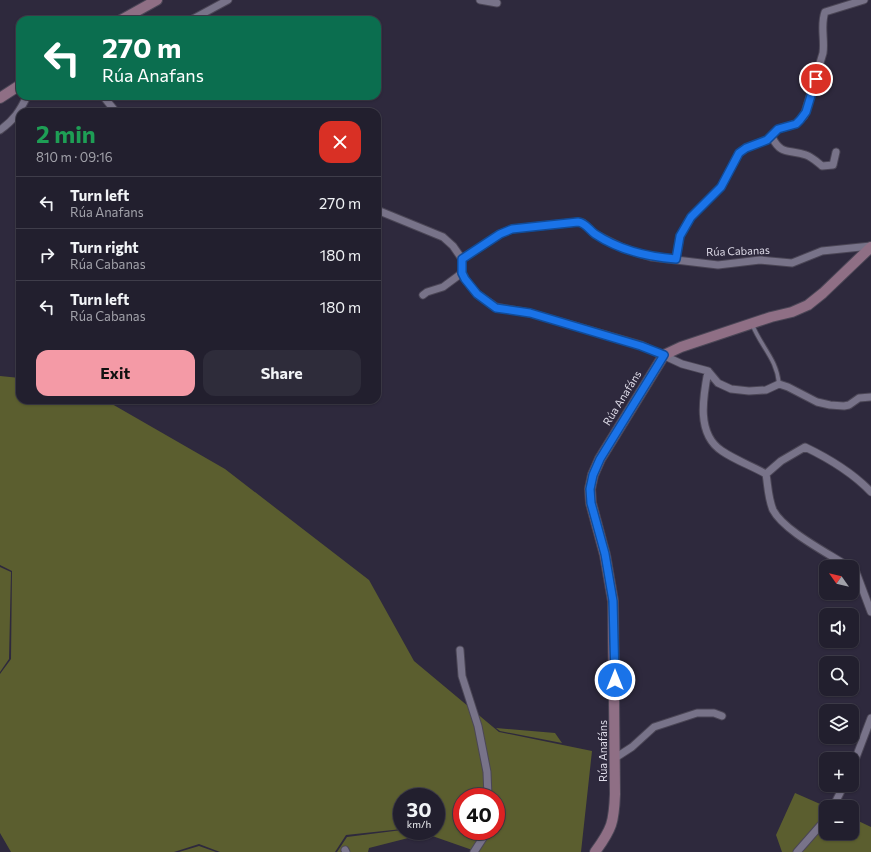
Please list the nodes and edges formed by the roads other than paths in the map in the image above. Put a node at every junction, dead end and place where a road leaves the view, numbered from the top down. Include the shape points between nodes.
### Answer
1 (157, 0) edge
2 (228, 0) edge
3 (480, 0) edge
4 (864, 0) edge
5 (497, 3) dead end
6 (129, 16) edge
7 (198, 16) edge
8 (16, 88) edge
9 (0, 98) edge
10 (106, 100) edge
11 (113, 108) edge
12 (16, 116) edge
13 (0, 130) edge
14 (772, 137) junction
15 (836, 152) dead end
16 (381, 212) edge
17 (871, 247) edge
18 (462, 259) junction
19 (676, 259) junction
20 (462, 273) junction
21 (423, 295) dead end
22 (752, 323) junction
23 (664, 355) junction
24 (708, 371) junction
25 (779, 384) junction
26 (871, 397) edge
27 (766, 474) junction
28 (871, 492) edge
29 (838, 560) edge
30 (859, 580) edge
31 (871, 612) edge
32 (460, 650) dead end
33 (722, 716) dead end
34 (871, 718) edge
35 (858, 752) edge
36 (615, 758) junction
37 (488, 788) edge
38 (819, 827) edge
39 (482, 840) edge
40 (474, 852) edge
41 (596, 852) edge
42 (797, 852) edge

1 - 6 street
2 - 7 street
3 - 5 street
4 - 14 street via 825,12 823,53 804,116 796,124 778,129
8 - 9 street
10 - 11 street
12 - 13 street
14 - 15 street via 776,146 812,157 822,166 833,165
14 - 19 street via 739,153 721,187 691,217 680,236
16 - 18 street via 443,237
17 - 19 street, Rúa Cabanas via 822,252 792,263 760,260 718,265
17 - 22 street via 808,305
18 - 19 street, Rúa Cabanas via 512,229 578,222 621,247 651,257
18 - 20 street
20 - 21 street via 443,287
20 - 23 street via 477,294 496,308 530,313
22 - 23 street
22 - 25 lane via 778,371
23 - 24 street via 682,364
23 - 36 street, Rúa Anafáns via 600,459 590,489 613,601
24 - 25 street via 718,383 731,389 766,390
24 - 27 street via 702,412 713,444 722,452
25 - 26 street via 830,406 850,405 859,398
27 - 28 street via 781,461 805,447 842,467
27 - 29 street via 773,510 787,527
30 - 31 street
32 - 37 street via 462,676 478,726
33 - 36 street via 714,713 697,713 654,727
34 - 35 street
36 - 41 street, Rúa Anafáns via 614,816 610,833
38 - 42 street
39 - 40 street

